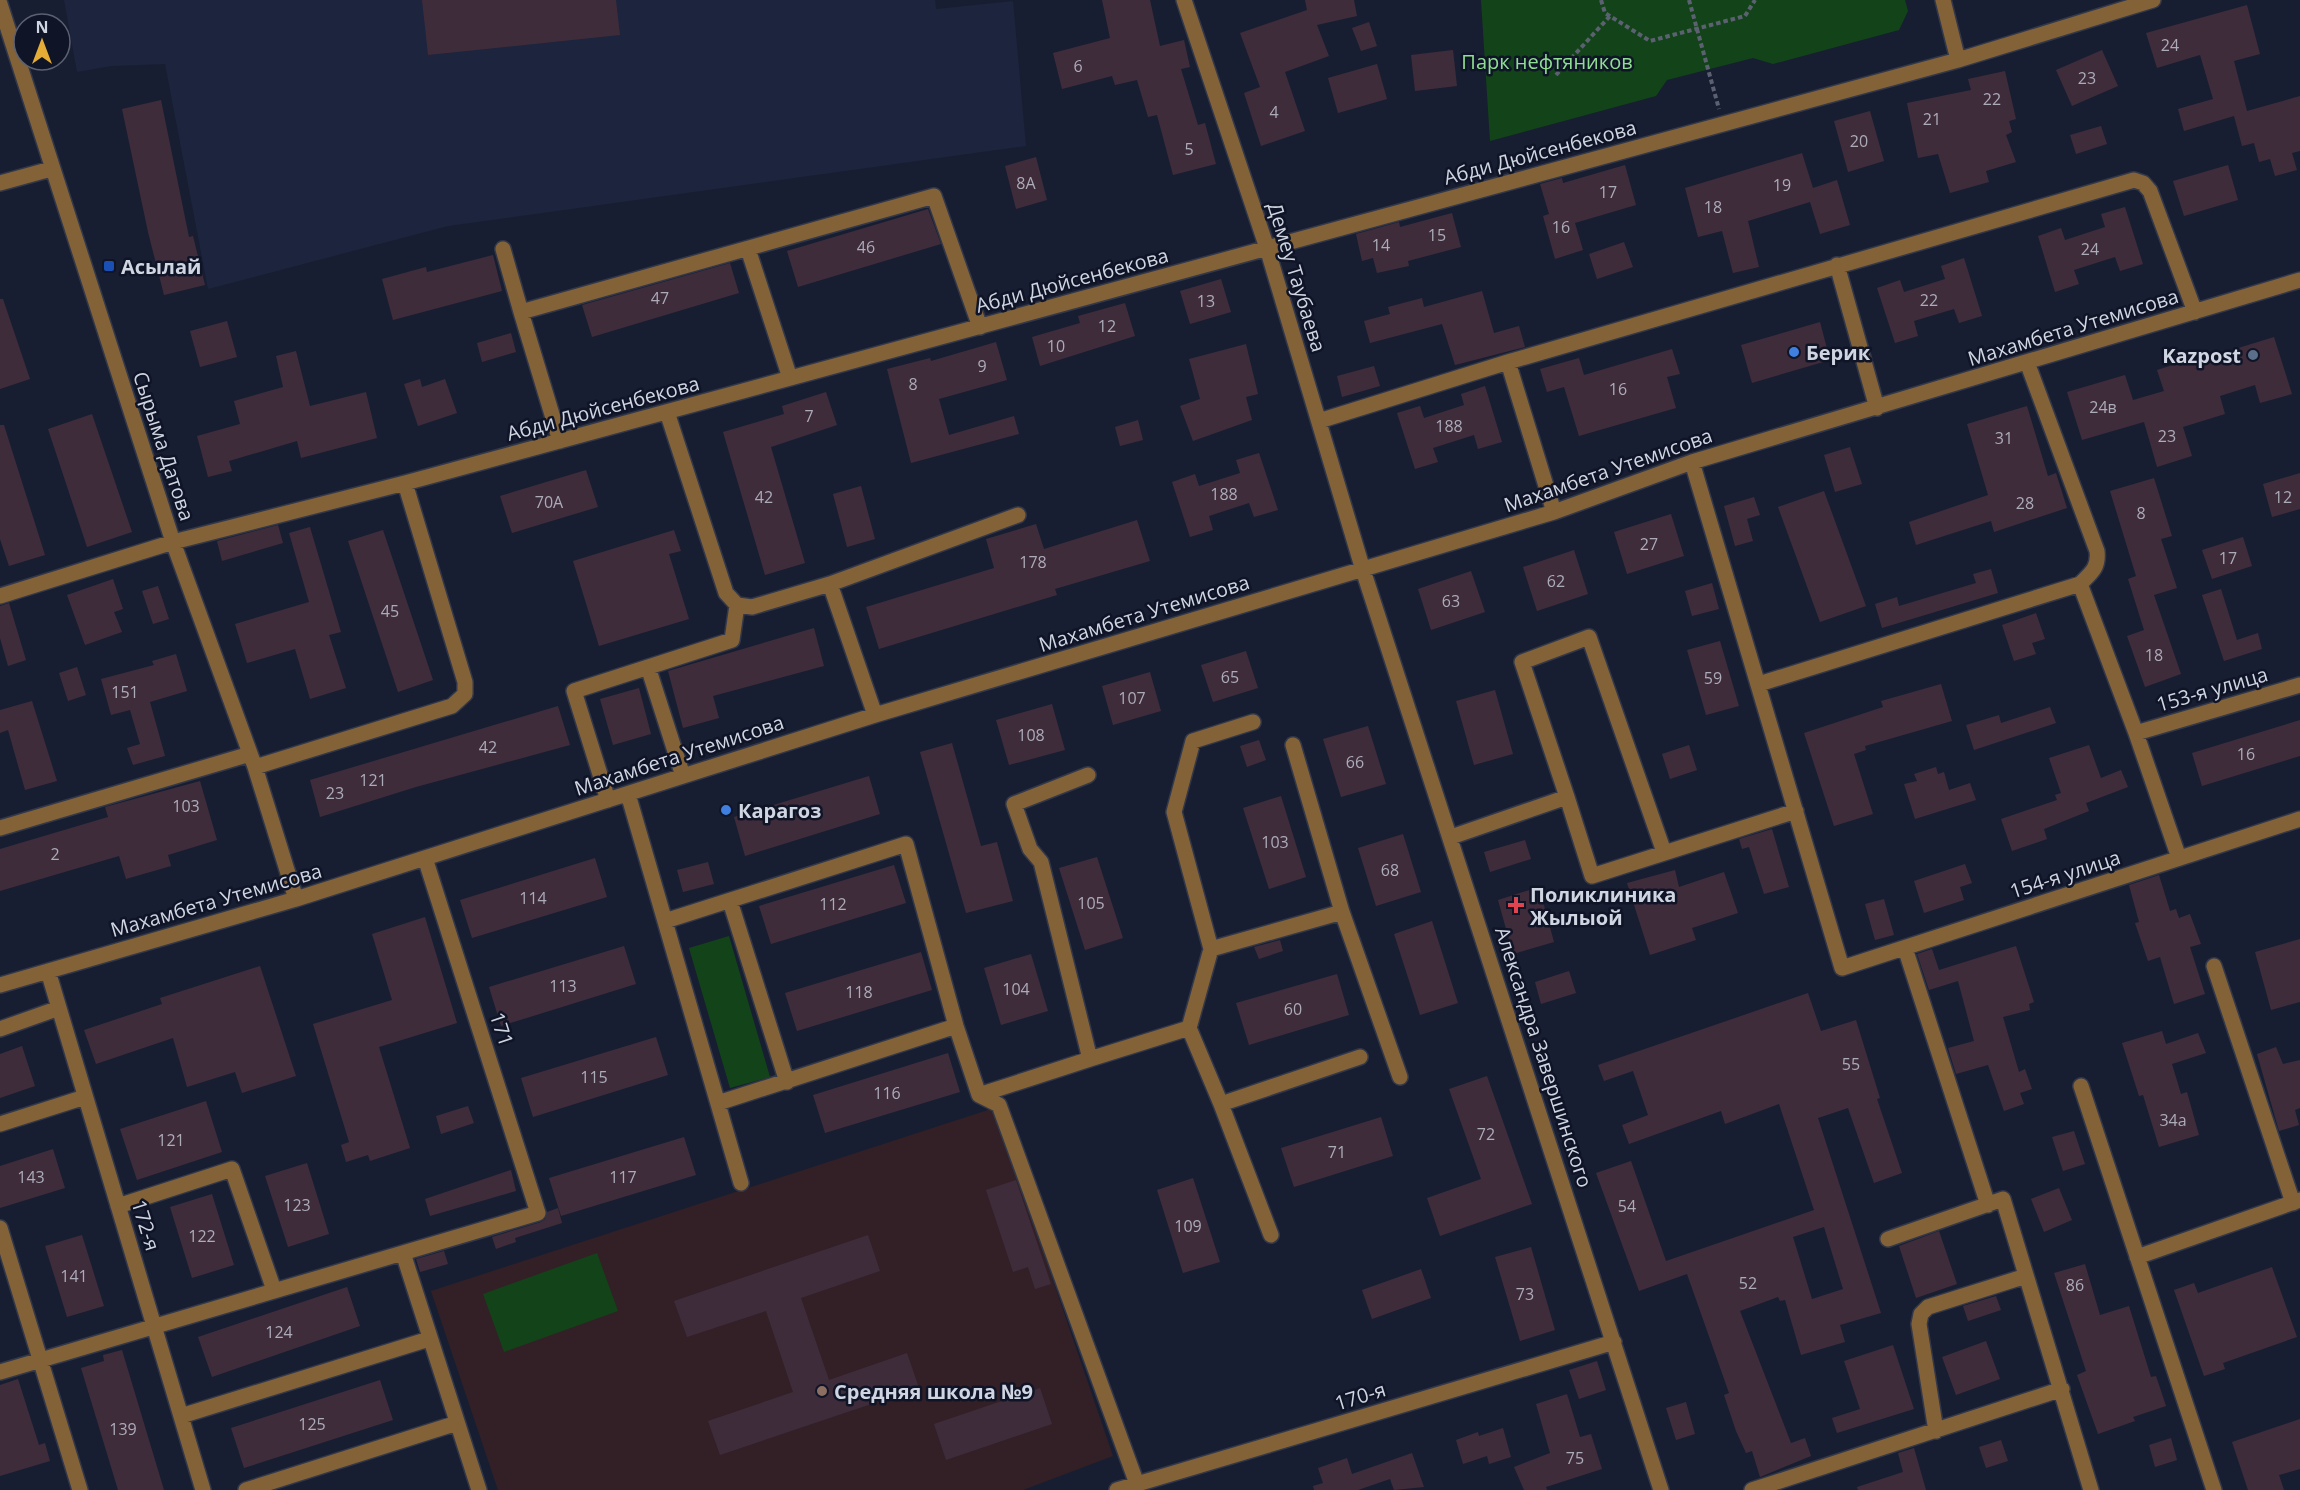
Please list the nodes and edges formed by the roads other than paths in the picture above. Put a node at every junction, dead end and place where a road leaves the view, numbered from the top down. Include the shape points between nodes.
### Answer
1 (1184, 0) edge
2 (1943, 0) edge
3 (2153, 0) edge
4 (0, 4) edge
5 (1958, 60) junction
6 (51, 169) junction
7 (0, 183) edge
8 (1267, 248) junction
9 (503, 249) dead end
10 (748, 249) junction
11 (1837, 265) junction
12 (2300, 280) edge
13 (521, 312) junction
14 (2195, 312) junction
15 (980, 327) junction
16 (1508, 362) junction
17 (2027, 362) junction
18 (790, 378) junction
19 (1877, 408) junction
20 (667, 412) junction
21 (1319, 421) junction
22 (560, 441) junction
23 (1692, 462) junction
24 (405, 483) junction
25 (1554, 512) junction
26 (1018, 515) dead end
27 (173, 542) junction
28 (1363, 570) junction
29 (830, 584) junction
30 (2080, 584) junction
31 (0, 596) edge
32 (738, 604) junction
33 (648, 667) junction
34 (1759, 684) junction
35 (2300, 685) edge
36 (875, 715) junction
37 (1253, 722) dead end
38 (2136, 733) junction
39 (1293, 745) dead end
40 (252, 761) junction
41 (1088, 775) dead end
42 (683, 776) junction
43 (628, 794) junction
44 (1567, 797) junction
45 (608, 800) junction
46 (1796, 811) junction
47 (2300, 819) edge
48 (0, 828) edge
49 (1451, 837) junction
50 (1664, 852) junction
51 (425, 858) junction
52 (2179, 858) junction
53 (296, 899) junction
54 (730, 901) junction
55 (1342, 912) junction
56 (665, 921) junction
57 (1905, 948) junction
58 (1211, 949) junction
59 (2214, 966) dead end
60 (48, 971) junction
61 (0, 985) edge
62 (59, 1008) junction
63 (956, 1026) junction
64 (1189, 1028) junction
65 (0, 1029) edge
66 (1360, 1057) dead end
67 (1090, 1059) junction
68 (1400, 1077) dead end
69 (787, 1082) junction
70 (2080, 1086) dead end
71 (979, 1095) junction
72 (85, 1097) junction
73 (718, 1103) junction
74 (1221, 1104) junction
75 (0, 1124) edge
76 (741, 1183) dead end
77 (2297, 1202) edge
78 (1988, 1205) junction
79 (118, 1206) junction
80 (0, 1228) edge
81 (1270, 1235) dead end
82 (1888, 1239) dead end
83 (402, 1253) junction
84 (2137, 1257) junction
85 (2026, 1276) junction
86 (274, 1290) junction
87 (154, 1326) junction
88 (429, 1339) junction
89 (1614, 1342) junction
90 (40, 1359) junction
91 (0, 1372) edge
92 (2062, 1389) junction
93 (181, 1416) junction
94 (457, 1423) junction
95 (1936, 1431) junction
96 (1137, 1484) junction
97 (80, 1490) edge
98 (203, 1490) edge
99 (246, 1490) edge
100 (479, 1490) edge
101 (1117, 1490) edge
102 (1661, 1490) edge
103 (1752, 1490) edge
104 (2091, 1490) edge
105 (2214, 1490) edge

1 - 8 street, Демеу Таубаева
2 - 5 street
3 - 5 street, Абди Дюйсенбекова
4 - 6 street, Сырыма Датова
5 - 8 street, Абди Дюйсенбекова
6 - 7 street
6 - 27 street, Сырыма Датова
8 - 15 street, Абди Дюйсенбекова
8 - 21 street, Демеу Таубаева
9 - 13 street
10 - 13 street
10 - 15 street via 934,196
10 - 18 street
11 - 14 street via 2134,180 2150,191
11 - 16 street
11 - 19 street
12 - 14 street, Махамбета Утемисова
13 - 22 street
14 - 17 street, Махамбета Утемисова
15 - 18 street, Абди Дюйсенбекова
16 - 21 street
16 - 25 street
17 - 19 street, Махамбета Утемисова
17 - 30 street via 2097,551 2098,563
18 - 20 street, Абди Дюйсенбекова
19 - 23 street, Махамбета Утемисова
20 - 22 street, Абди Дюйсенбекова
20 - 32 street via 726,593
21 - 28 street, Демеу Таубаева
22 - 24 street, Абди Дюйсенбекова
23 - 25 street, Махамбета Утемисова
23 - 34 street
24 - 27 street, Абди Дюйсенбекова
24 - 40 street via 465,682 465,694 452,706
25 - 28 street, Махамбета Утемисова
26 - 29 street
27 - 31 street, Абди Дюйсенбекова
27 - 40 street, Сырыма Датова
28 - 36 street, Махамбета Утемисова
28 - 49 street, Александра Завершинского
29 - 32 street via 752,607
29 - 36 street
30 - 34 street
30 - 38 street
32 - 33 street via 732,640
33 - 42 street
33 - 45 street via 573,691
34 - 46 street
35 - 38 street, 153-я улица
36 - 42 street, Махамбета Утемисова
37 - 58 street via 1192,741 1173,812
38 - 52 street
39 - 55 street
40 - 48 street
40 - 53 street, Сырыма Датова
41 - 67 street via 1014,804 1029,849 1041,862
42 - 43 street, Махамбета Утемисова
43 - 45 street, Махамбета Утемисова
43 - 56 street
44 - 49 street
44 - 50 street via 1592,876
44 - 50 street via 1522,662 1589,637
45 - 51 street, Махамбета Утемисова
46 - 50 street
46 - 57 street, 154-я улица via 1842,968
47 - 52 street, 154-я улица
49 - 89 street, Александра Завершинского
51 - 53 street, Махамбета Утемисова
51 - 83 street, 171 via 538,1213
52 - 57 street, 154-я улица
53 - 60 street, Махамбета Утемисова
54 - 56 street
54 - 63 street via 906,844
54 - 69 street
55 - 58 street
55 - 68 street
56 - 73 street
57 - 78 street
58 - 64 street
59 - 77 street
60 - 61 street, Махамбета Утемисова
60 - 62 street, 172-я
62 - 65 street
62 - 72 street, 172-я
63 - 69 street
63 - 71 street
64 - 67 street
64 - 74 street
66 - 74 street
67 - 71 street
69 - 73 street
70 - 84 street
71 - 96 street via 999,1106
72 - 75 street
72 - 79 street, 172-я
73 - 76 street
74 - 81 street
77 - 84 street
78 - 82 street
78 - 85 street via 2002,1199
79 - 86 street via 232,1169
79 - 87 street, 172-я
80 - 90 street
83 - 86 street
83 - 88 street
84 - 105 street
85 - 92 street
85 - 95 street via 1928,1306 1921,1314 1919,1324
86 - 87 street
87 - 90 street
87 - 93 street, 172-я
88 - 93 street
88 - 94 street
89 - 96 street, 170-я
89 - 102 street, Александра Завершинского
90 - 91 street
90 - 97 street
92 - 95 street
92 - 104 street
93 - 98 street, 172-я
94 - 99 street
94 - 100 street
95 - 103 street
96 - 101 street, 170-я

